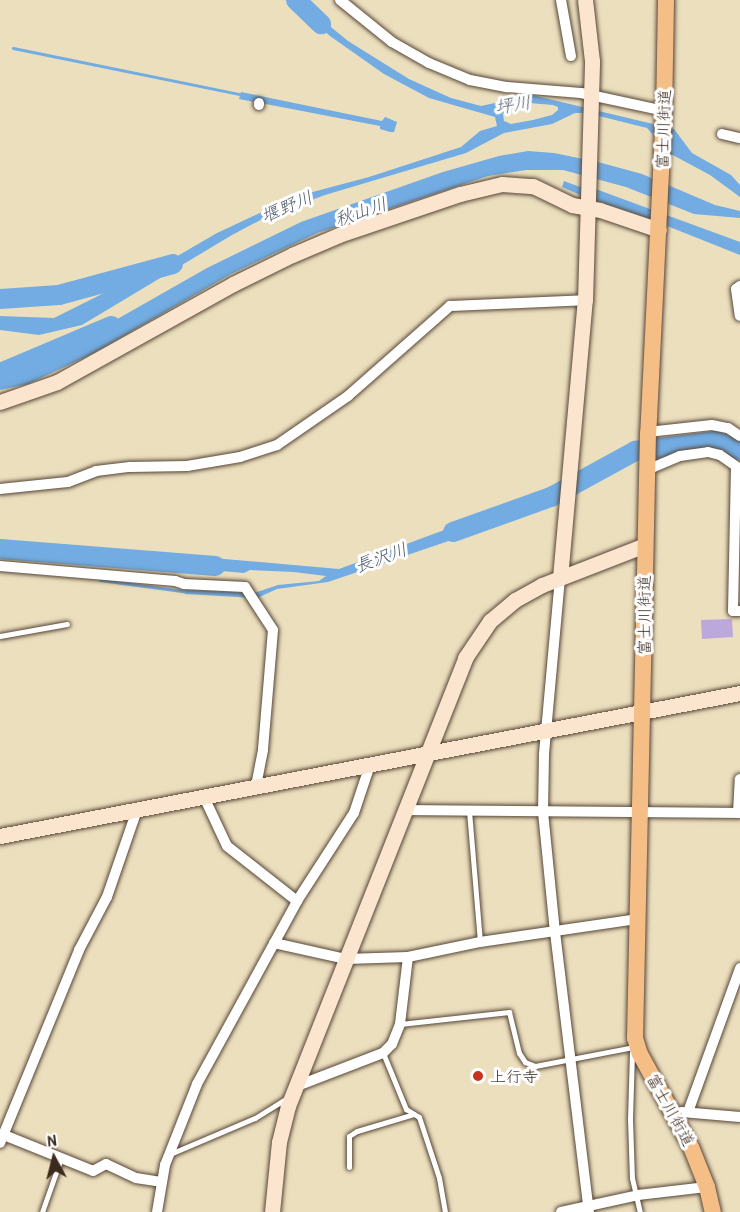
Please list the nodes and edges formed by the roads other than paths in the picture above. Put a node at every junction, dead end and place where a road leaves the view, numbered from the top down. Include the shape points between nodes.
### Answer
1 (340, 0) edge
2 (561, 0) edge
3 (585, 0) edge
4 (666, 0) edge
5 (571, 56) dead end
6 (592, 96) junction
7 (664, 111) junction
8 (723, 134) dead end
9 (740, 138) edge
10 (588, 204) junction
11 (659, 226) junction
12 (740, 286) edge
13 (585, 300) junction
14 (740, 316) edge
15 (0, 402) edge
16 (648, 432) junction
17 (740, 436) edge
18 (738, 468) edge
19 (647, 470) junction
20 (0, 489) edge
21 (645, 545) junction
22 (0, 566) edge
23 (560, 578) junction
24 (740, 611) edge
25 (67, 624) dead end
26 (0, 636) edge
27 (740, 693) edge
28 (644, 712) junction
29 (545, 730) junction
30 (427, 754) junction
31 (370, 765) junction
32 (740, 779) edge
33 (256, 787) junction
34 (204, 797) junction
35 (137, 810) junction
36 (405, 810) junction
37 (469, 812) junction
38 (543, 812) junction
39 (641, 812) junction
40 (739, 813) edge
41 (0, 836) edge
42 (297, 901) junction
43 (638, 919) junction
44 (555, 932) junction
45 (480, 942) junction
46 (274, 943) junction
47 (408, 957) junction
48 (346, 959) junction
49 (740, 968) edge
50 (399, 1024) junction
51 (635, 1047) junction
52 (383, 1053) junction
53 (570, 1059) junction
54 (295, 1091) junction
55 (680, 1112) junction
56 (414, 1114) junction
57 (740, 1117) edge
58 (2, 1139) edge
59 (169, 1155) junction
60 (61, 1158) junction
61 (349, 1167) dead end
62 (161, 1182) junction
63 (707, 1187) junction
64 (634, 1196) junction
65 (588, 1209) edge
66 (42, 1212) edge
67 (157, 1212) edge
68 (272, 1212) edge
69 (445, 1212) edge
70 (561, 1212) edge
71 (640, 1212) edge
72 (713, 1212) edge

1 - 6 street via 392,42 470,80
2 - 5 street
3 - 6 street
4 - 7 main road, 富士川街道
6 - 7 street
6 - 10 street
7 - 11 main road, 富士川街道
8 - 9 street
10 - 11 street
10 - 13 street
10 - 15 street via 572,205 518,183 491,186 407,211 292,255 57,382
11 - 16 main road, 富士川街道
12 - 14 street via 736,289
13 - 20 street via 450,306 348,396 277,445 240,457 187,466 96,471 68,482
13 - 23 street
16 - 17 street via 712,425 728,428
16 - 19 main road, 富士川街道
18 - 19 street via 708,452 680,456
18 - 24 street via 733,611
19 - 21 main road, 富士川街道
21 - 23 street
21 - 28 main road, 富士川街道
22 - 33 street via 245,587 273,630
23 - 29 street
23 - 30 street via 515,600 475,640
25 - 26 lane
27 - 28 street
28 - 29 street
28 - 39 main road, 富士川街道
29 - 30 street
29 - 38 street
30 - 31 street
30 - 36 street
31 - 33 street
31 - 42 street via 354,813
32 - 40 street
33 - 34 street
34 - 35 street
34 - 42 street via 227,846
35 - 41 street
35 - 58 street via 107,897 79,950
36 - 37 street
36 - 48 street
37 - 38 street
37 - 45 lane
38 - 39 street
38 - 44 street
39 - 40 street
39 - 43 main road, 富士川街道
42 - 46 street
43 - 44 street
43 - 51 main road, 富士川街道
44 - 45 street
44 - 53 street
45 - 47 street
46 - 48 street
46 - 59 street via 197,1084
47 - 48 street
47 - 50 street
48 - 54 street
49 - 55 street
50 - 52 street via 392,1044
50 - 53 lane via 509,1012 525,1062 535,1066
51 - 53 lane
51 - 55 main road, 富士川街道
51 - 64 lane via 630,1119
52 - 54 street
52 - 56 lane via 406,1109
53 - 65 street
54 - 59 lane via 255,1118
54 - 68 street via 279,1142
55 - 57 street
55 - 63 main road, 富士川街道
56 - 61 lane via 349,1136
56 - 69 lane via 419,1116 439,1178
58 - 60 street
59 - 62 street
60 - 62 street via 93,1171 105,1164 136,1178
60 - 66 lane
62 - 67 street
63 - 64 street
63 - 72 main road, 富士川街道
64 - 65 street
64 - 71 lane
65 - 70 street

